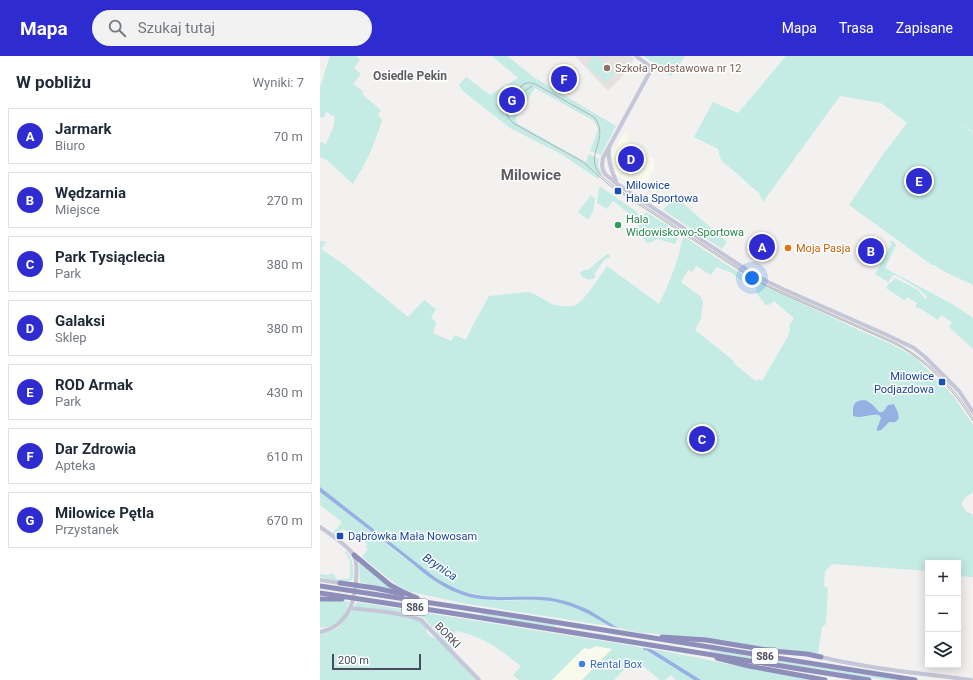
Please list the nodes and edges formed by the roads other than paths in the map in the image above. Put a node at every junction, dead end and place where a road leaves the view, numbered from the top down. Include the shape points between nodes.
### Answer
1 (636, 56) edge
2 (609, 147) junction
3 (617, 184) junction
4 (973, 412) edge
5 (320, 527) edge
6 (354, 555) junction
7 (320, 580) edge
8 (343, 583) joint
9 (320, 586) edge
10 (320, 593) edge
11 (410, 595) junction
12 (344, 598) junction
13 (320, 599) edge
14 (427, 602) junction
15 (350, 608) junction
16 (320, 632) edge
17 (653, 638) junction
18 (696, 652) junction
19 (821, 657) joint
20 (479, 680) edge
21 (825, 680) edge
22 (869, 680) edge
23 (915, 680) edge
24 (971, 680) edge

1 - 2 street via 652,68
2 - 3 street via 609,158
2 - 3 street via 603,158 603,170
3 - 4 street via 766,281 914,348 959,391
5 - 6 street
6 - 11 highway via 387,582
6 - 15 street via 357,574
7 - 8 street
8 - 11 highway
9 - 14 highway, S86
10 - 12 highway, S86
11 - 14 highway
12 - 13 highway
12 - 18 highway, S86 via 450,612
14 - 17 highway, S86
15 - 16 street via 339,624
15 - 20 street, BORKI via 387,612 421,620
17 - 19 highway via 665,636 706,640
17 - 23 highway, S86
18 - 21 highway via 729,662
18 - 22 highway, S86
19 - 24 street via 899,672

